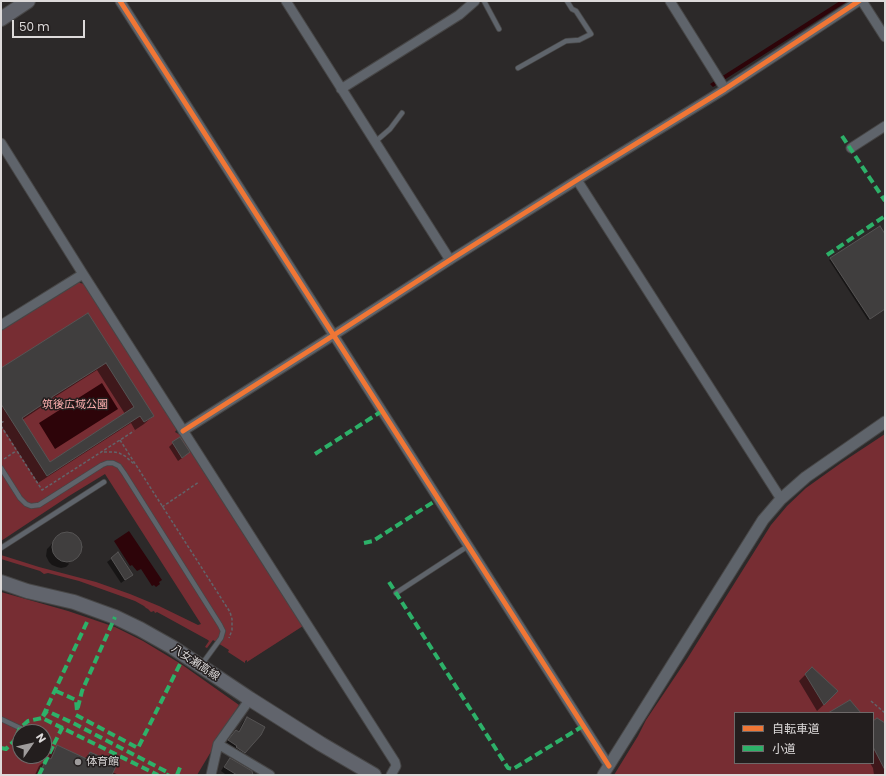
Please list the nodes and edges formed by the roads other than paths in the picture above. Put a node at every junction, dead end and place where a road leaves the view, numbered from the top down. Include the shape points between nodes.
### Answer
1 (28, 1) edge
2 (120, 1) edge
3 (286, 1) edge
4 (475, 1) edge
5 (484, 1) edge
6 (567, 1) edge
7 (670, 1) edge
8 (859, 1) edge
9 (862, 1) edge
10 (1, 19) edge
11 (499, 29) dead end
12 (885, 37) edge
13 (518, 68) dead end
14 (341, 89) junction
15 (725, 89) junction
16 (402, 113) dead end
17 (885, 126) edge
18 (375, 142) junction
19 (1, 143) edge
20 (851, 148) dead end
21 (577, 180) junction
22 (450, 260) junction
23 (83, 274) junction
24 (1, 326) edge
25 (334, 335) junction
26 (885, 422) edge
27 (183, 431) junction
28 (1, 468) edge
29 (104, 482) dead end
30 (781, 499) junction
31 (468, 546) junction
32 (1, 548) edge
33 (1, 582) edge
34 (396, 593) dead end
35 (201, 666) junction
36 (250, 699) junction
37 (1, 719) edge
38 (12, 724) edge
39 (218, 744) junction
40 (606, 770) edge
41 (211, 775) edge
42 (270, 775) edge
43 (374, 775) edge
44 (391, 775) edge

1 - 10 main road
2 - 25 street
3 - 14 street
4 - 14 street via 459,14
5 - 11 lane
6 - 13 lane via 591,34 579,40 566,41
7 - 15 street
8 - 15 street
9 - 12 street
14 - 18 street
15 - 21 street
16 - 18 lane via 390,129
17 - 20 street
18 - 22 street
19 - 23 street
21 - 22 street
21 - 30 street
22 - 25 street
23 - 24 street
23 - 27 street
25 - 27 street
25 - 31 street
26 - 30 street via 806,477
27 - 44 street via 395,762 396,766
28 - 35 lane via 20,498 31,506 39,505 102,465 114,463 119,466 223,631 221,638
29 - 32 lane
30 - 40 street via 763,520
31 - 34 lane
31 - 40 street
33 - 35 main road, 八女瀬高線 via 74,602 115,617 172,647
35 - 36 main road, 八女瀬高線
36 - 39 street
36 - 43 main road, 八女瀬高線
37 - 38 lane
39 - 41 street
39 - 42 street

